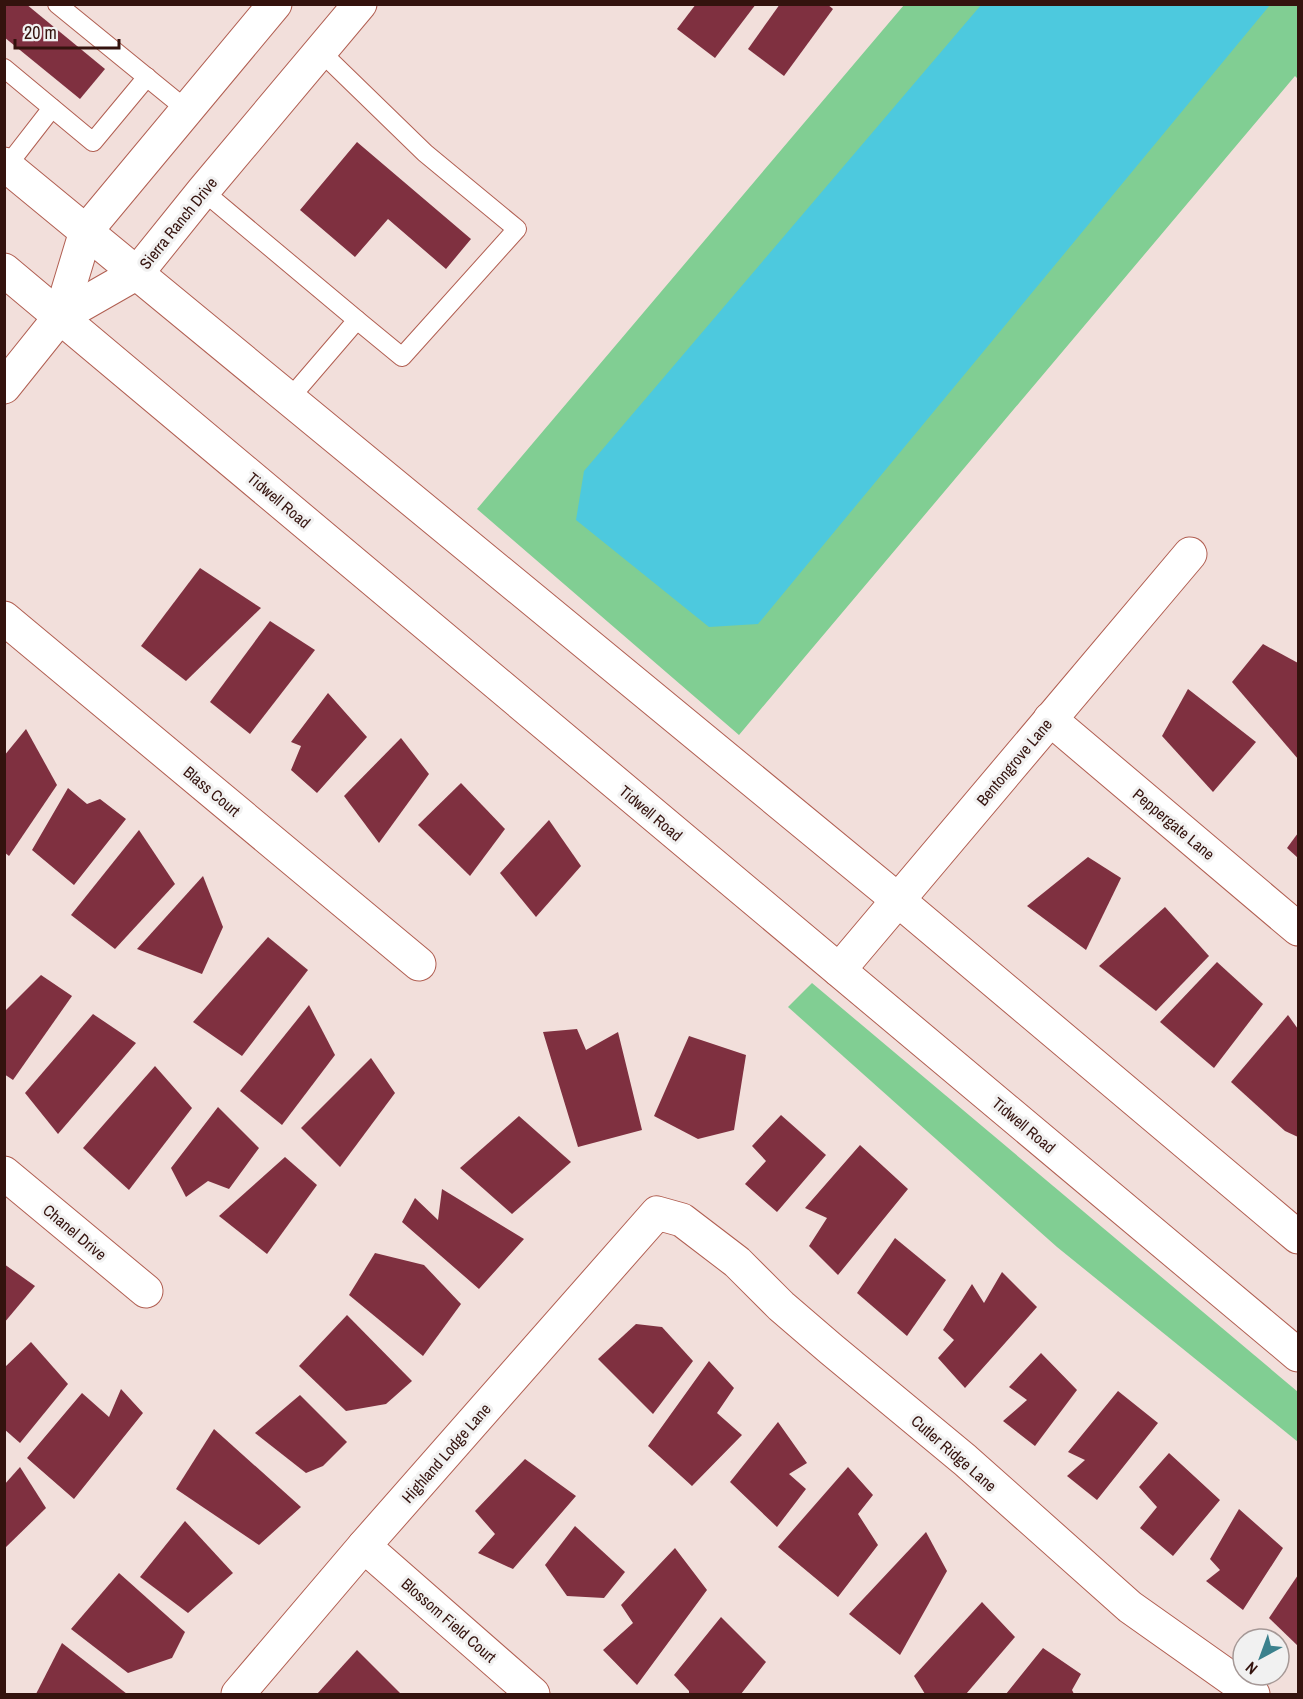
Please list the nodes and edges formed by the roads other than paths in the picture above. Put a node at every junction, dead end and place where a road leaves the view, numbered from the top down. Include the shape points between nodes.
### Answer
1 (57, 4) edge
2 (275, 4) edge
3 (360, 4) edge
4 (320, 51) junction
5 (4, 68) edge
6 (147, 77) junction
7 (52, 108) junction
8 (187, 110) junction
9 (6, 165) edge
10 (203, 191) junction
11 (86, 231) junction
12 (4, 270) edge
13 (137, 273) junction
14 (60, 317) junction
15 (357, 321) junction
16 (4, 387) edge
17 (290, 398) junction
18 (1190, 554) dead end
19 (4, 618) edge
20 (1050, 719) junction
21 (898, 900) junction
22 (1299, 929) edge
23 (419, 964) dead end
24 (839, 970) junction
25 (4, 1173) edge
26 (657, 1213) joint
27 (1299, 1237) edge
28 (146, 1291) dead end
29 (1299, 1355) edge
30 (364, 1546) junction
31 (238, 1695) edge
32 (533, 1695) edge
33 (1253, 1695) edge

1 - 6 lane
2 - 8 street
3 - 4 street, Sierra Ranch Drive
4 - 10 street, Sierra Ranch Drive
4 - 15 lane via 425,153 517,229 402,357
5 - 7 lane
6 - 7 lane via 93,142
6 - 8 lane
7 - 9 lane
8 - 11 street
9 - 11 street
10 - 13 street, Sierra Ranch Drive
10 - 15 lane
11 - 13 street
11 - 14 street
12 - 14 street, Tidwell Road
13 - 14 street, Sierra Ranch Drive
13 - 17 street
14 - 16 street
14 - 24 street, Tidwell Road
15 - 17 lane
17 - 21 street
18 - 20 street, Bentongrove Lane
19 - 23 street, Blass Court
20 - 21 street, Bentongrove Lane
20 - 22 street, Peppergate Lane
21 - 24 street, Bentongrove Lane
21 - 27 street
24 - 29 street, Tidwell Road
25 - 28 street, Chanel Drive
26 - 30 street, Highland Lodge Lane
26 - 33 street, Cutler Ridge Lane via 682,1221 737,1262 781,1306 1130,1607
30 - 31 street, Highland Lodge Lane
30 - 32 street, Blossom Field Court

